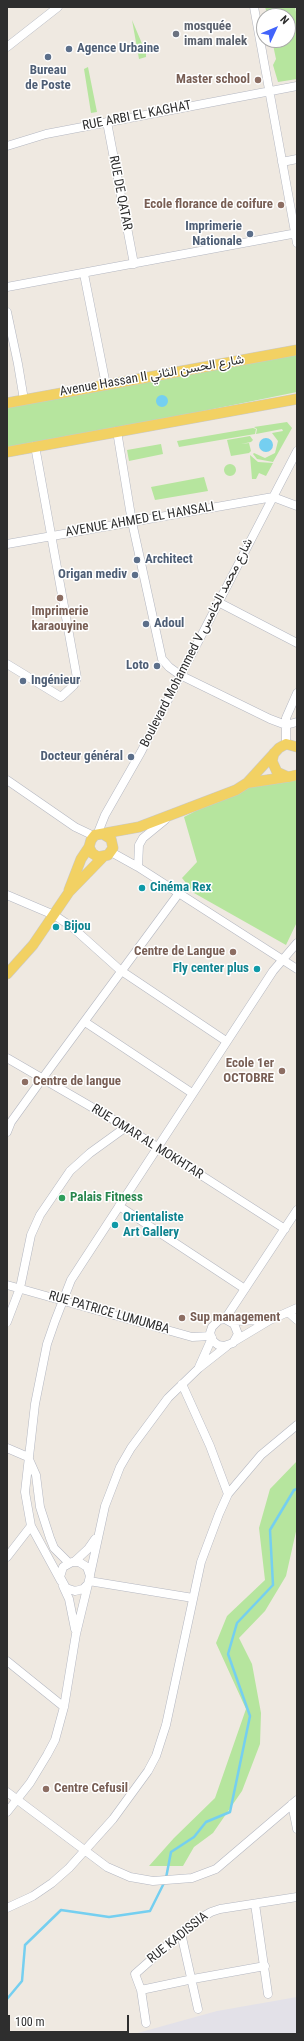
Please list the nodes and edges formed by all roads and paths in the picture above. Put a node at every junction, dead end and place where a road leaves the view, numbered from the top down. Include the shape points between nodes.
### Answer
1 (58, 7) edge
2 (254, 7) edge
3 (7, 47) edge
4 (297, 86) edge
5 (268, 92) junction
6 (107, 122) junction
7 (7, 146) edge
8 (297, 159) edge
9 (282, 162) junction
10 (296, 233) edge
11 (297, 243) edge
12 (134, 264) junction
13 (84, 274) junction
14 (7, 287) edge
15 (7, 312) edge
16 (297, 350) edge
17 (106, 385) junction
18 (297, 399) edge
19 (24, 400) junction
20 (7, 403) edge
21 (117, 431) junction
22 (35, 446) junction
23 (297, 451) edge
24 (7, 452) edge
25 (273, 496) junction
26 (297, 506) edge
27 (132, 522) junction
28 (51, 535) junction
29 (7, 544) edge
30 (218, 602) junction
31 (297, 643) edge
32 (7, 664) edge
33 (180, 674) junction
34 (297, 693) edge
35 (297, 722) edge
36 (286, 725) junction
37 (286, 744) junction
38 (297, 747) edge
39 (274, 753) junction
40 (293, 776) edge
41 (7, 780) edge
42 (247, 783) junction
43 (172, 815) junction
44 (131, 830) junction
45 (95, 839) junction
46 (109, 852) junction
47 (138, 867) junction
48 (69, 892) junction
49 (179, 894) junction
50 (7, 895) edge
51 (54, 915) junction
52 (297, 942) edge
53 (297, 954) edge
54 (283, 961) junction
55 (297, 969) edge
56 (120, 970) junction
57 (7, 974) edge
58 (85, 1022) junction
59 (226, 1041) junction
60 (7, 1058) edge
61 (42, 1079) junction
62 (192, 1093) junction
63 (126, 1127) junction
64 (7, 1132) edge
65 (158, 1147) junction
66 (119, 1206) junction
67 (297, 1210) edge
68 (285, 1229) junction
69 (7, 1285) edge
70 (20, 1288) junction
71 (245, 1289) junction
72 (63, 1300) junction
73 (297, 1308) edge
74 (288, 1312) junction
75 (228, 1320) junction
76 (270, 1320) junction
77 (297, 1320) edge
78 (7, 1322) edge
79 (211, 1337) junction
80 (236, 1340) junction
81 (227, 1346) junction
82 (199, 1368) junction
83 (182, 1384) junction
84 (297, 1425) edge
85 (7, 1448) edge
86 (28, 1457) junction
87 (228, 1494) junction
88 (31, 1526) junction
89 (99, 1531) junction
90 (7, 1557) edge
91 (72, 1562) junction
92 (88, 1581) junction
93 (62, 1583) junction
94 (193, 1598) junction
95 (76, 1634) junction
96 (7, 1661) edge
97 (64, 1707) junction
98 (7, 1792) edge
99 (17, 1800) junction
100 (295, 1803) edge
101 (7, 1812) edge
102 (297, 1829) edge
103 (85, 1851) junction
104 (297, 1897) edge
105 (255, 1904) junction
106 (7, 1908) edge
107 (182, 1933) junction
108 (264, 1966) junction
109 (193, 1978) junction
110 (141, 1990) junction
111 (268, 1994) dead end
112 (198, 2009) dead end
113 (146, 2023) dead end

1 - 3 street
2 - 5 street
4 - 5 street, RUE ARBI EL KAGHAT
5 - 6 street, RUE ARBI EL KAGHAT
5 - 9 street
6 - 7 street, RUE ARBI EL KAGHAT via 46,134
6 - 12 street, RUE DE QATAR
8 - 9 street
9 - 10 street
10 - 11 street
10 - 12 street
12 - 13 street
13 - 14 street
13 - 17 street
15 - 19 street
16 - 17 main road, Avenue Hassan II شارع الحسن الثاني
17 - 19 main road, Avenue Hassan II شارع الحسن الثاني
18 - 21 main road
19 - 20 main road, Avenue Hassan II شارع الحسن الثاني
21 - 22 main road
21 - 27 street
22 - 24 main road
22 - 28 street
23 - 25 street, Boulevard Mohammed V شارع محمد الخامس
25 - 26 street
25 - 27 street, AVENUE AHMED EL HANSALI
25 - 30 street, Boulevard Mohammed V شارع محمد الخامس
27 - 28 street, AVENUE AHMED EL HANSALI
27 - 33 street via 161,656 166,664
28 - 29 street, AVENUE AHMED EL HANSALI
28 - 32 street via 77,678 74,685 61,696
30 - 31 street
30 - 33 street, Boulevard Mohammed V شارع محمد الخامس
33 - 36 street
33 - 45 street, Boulevard Mohammed V شارع محمد الخامس
34 - 36 street via 287,713
35 - 36 street
36 - 37 street
37 - 38 main road
37 - 39 main road
39 - 40 main road via 274,769 280,775
39 - 42 main road
40 - 42 main road
41 - 45 street
42 - 43 main road via 223,796
43 - 44 main road
43 - 47 street via 143,838 139,845
44 - 45 main road
44 - 46 main road, Boulevard Mohammed V شارع محمد الخامس
45 - 46 main road via 111,839
45 - 46 main road via 93,854
45 - 48 main road, Boulevard Mohammed V شارع محمد الخامس via 81,859
46 - 47 street
46 - 48 main road, Boulevard Mohammed V شارع محمد الخامس
47 - 49 street
48 - 51 main road, Boulevard Mohammed V شارع محمد الخامس
49 - 54 street
49 - 56 street
50 - 51 street
51 - 56 street via 72,927
51 - 57 main road, Boulevard Mohammed V شارع محمد الخامس via 33,945
52 - 54 street
53 - 54 street
54 - 55 street
54 - 59 street via 273,971
56 - 58 street
56 - 59 street
58 - 61 street
58 - 62 street
59 - 62 street
60 - 61 street, RUE OMAR AL MOKHTAR
61 - 63 street, RUE OMAR AL MOKHTAR
61 - 64 street via 11,1122
62 - 65 street
63 - 65 street, RUE OMAR AL MOKHTAR
63 - 70 street via 80,1161 51,1196 31,1235
65 - 66 street
65 - 68 street, RUE OMAR AL MOKHTAR
66 - 71 street
66 - 72 street via 82,1263
67 - 68 street
68 - 71 street
69 - 70 street, RUE PATRICE LUMUMBA
70 - 72 street, RUE PATRICE LUMUMBA
70 - 78 street
71 - 75 street
72 - 79 street, RUE PATRICE LUMUMBA via 192,1337
72 - 86 street via 47,1344
73 - 74 street
74 - 76 street
74 - 77 street
75 - 76 street
75 - 79 street via 218,1320 213,1324
75 - 80 street via 238,1330
76 - 80 street
79 - 81 street via 218,1345
79 - 82 street
80 - 81 street
81 - 82 street
82 - 83 street
83 - 87 street
83 - 89 street via 143,1430 120,1467 105,1506
84 - 87 street via 261,1455
85 - 86 street
86 - 88 street via 25,1492
86 - 91 street via 36,1475 40,1507 50,1538 57,1551
87 - 94 street via 201,1562
88 - 90 street
88 - 93 street
89 - 91 street via 93,1544
89 - 92 street
91 - 92 street via 83,1564
91 - 93 street via 61,1570
92 - 93 street via 83,1589 75,1591
92 - 94 street
92 - 95 street
93 - 95 street via 69,1599
94 - 103 street via 166,1725 156,1756 134,1792
95 - 97 street
96 - 97 street
97 - 99 street via 55,1740
98 - 99 street
99 - 101 street
99 - 103 street
100 - 102 street
100 - 103 street via 221,1866 207,1874 167,1881 139,1879 107,1867
103 - 106 street via 52,1883 33,1896
104 - 105 street, RUE KADISSIA
105 - 107 street, RUE KADISSIA via 211,1912
105 - 108 street
107 - 109 street
107 - 110 street, RUE KADISSIA via 135,1974
108 - 109 street
108 - 111 street
109 - 110 street
109 - 112 street
110 - 113 street, RUE KADISSIA

